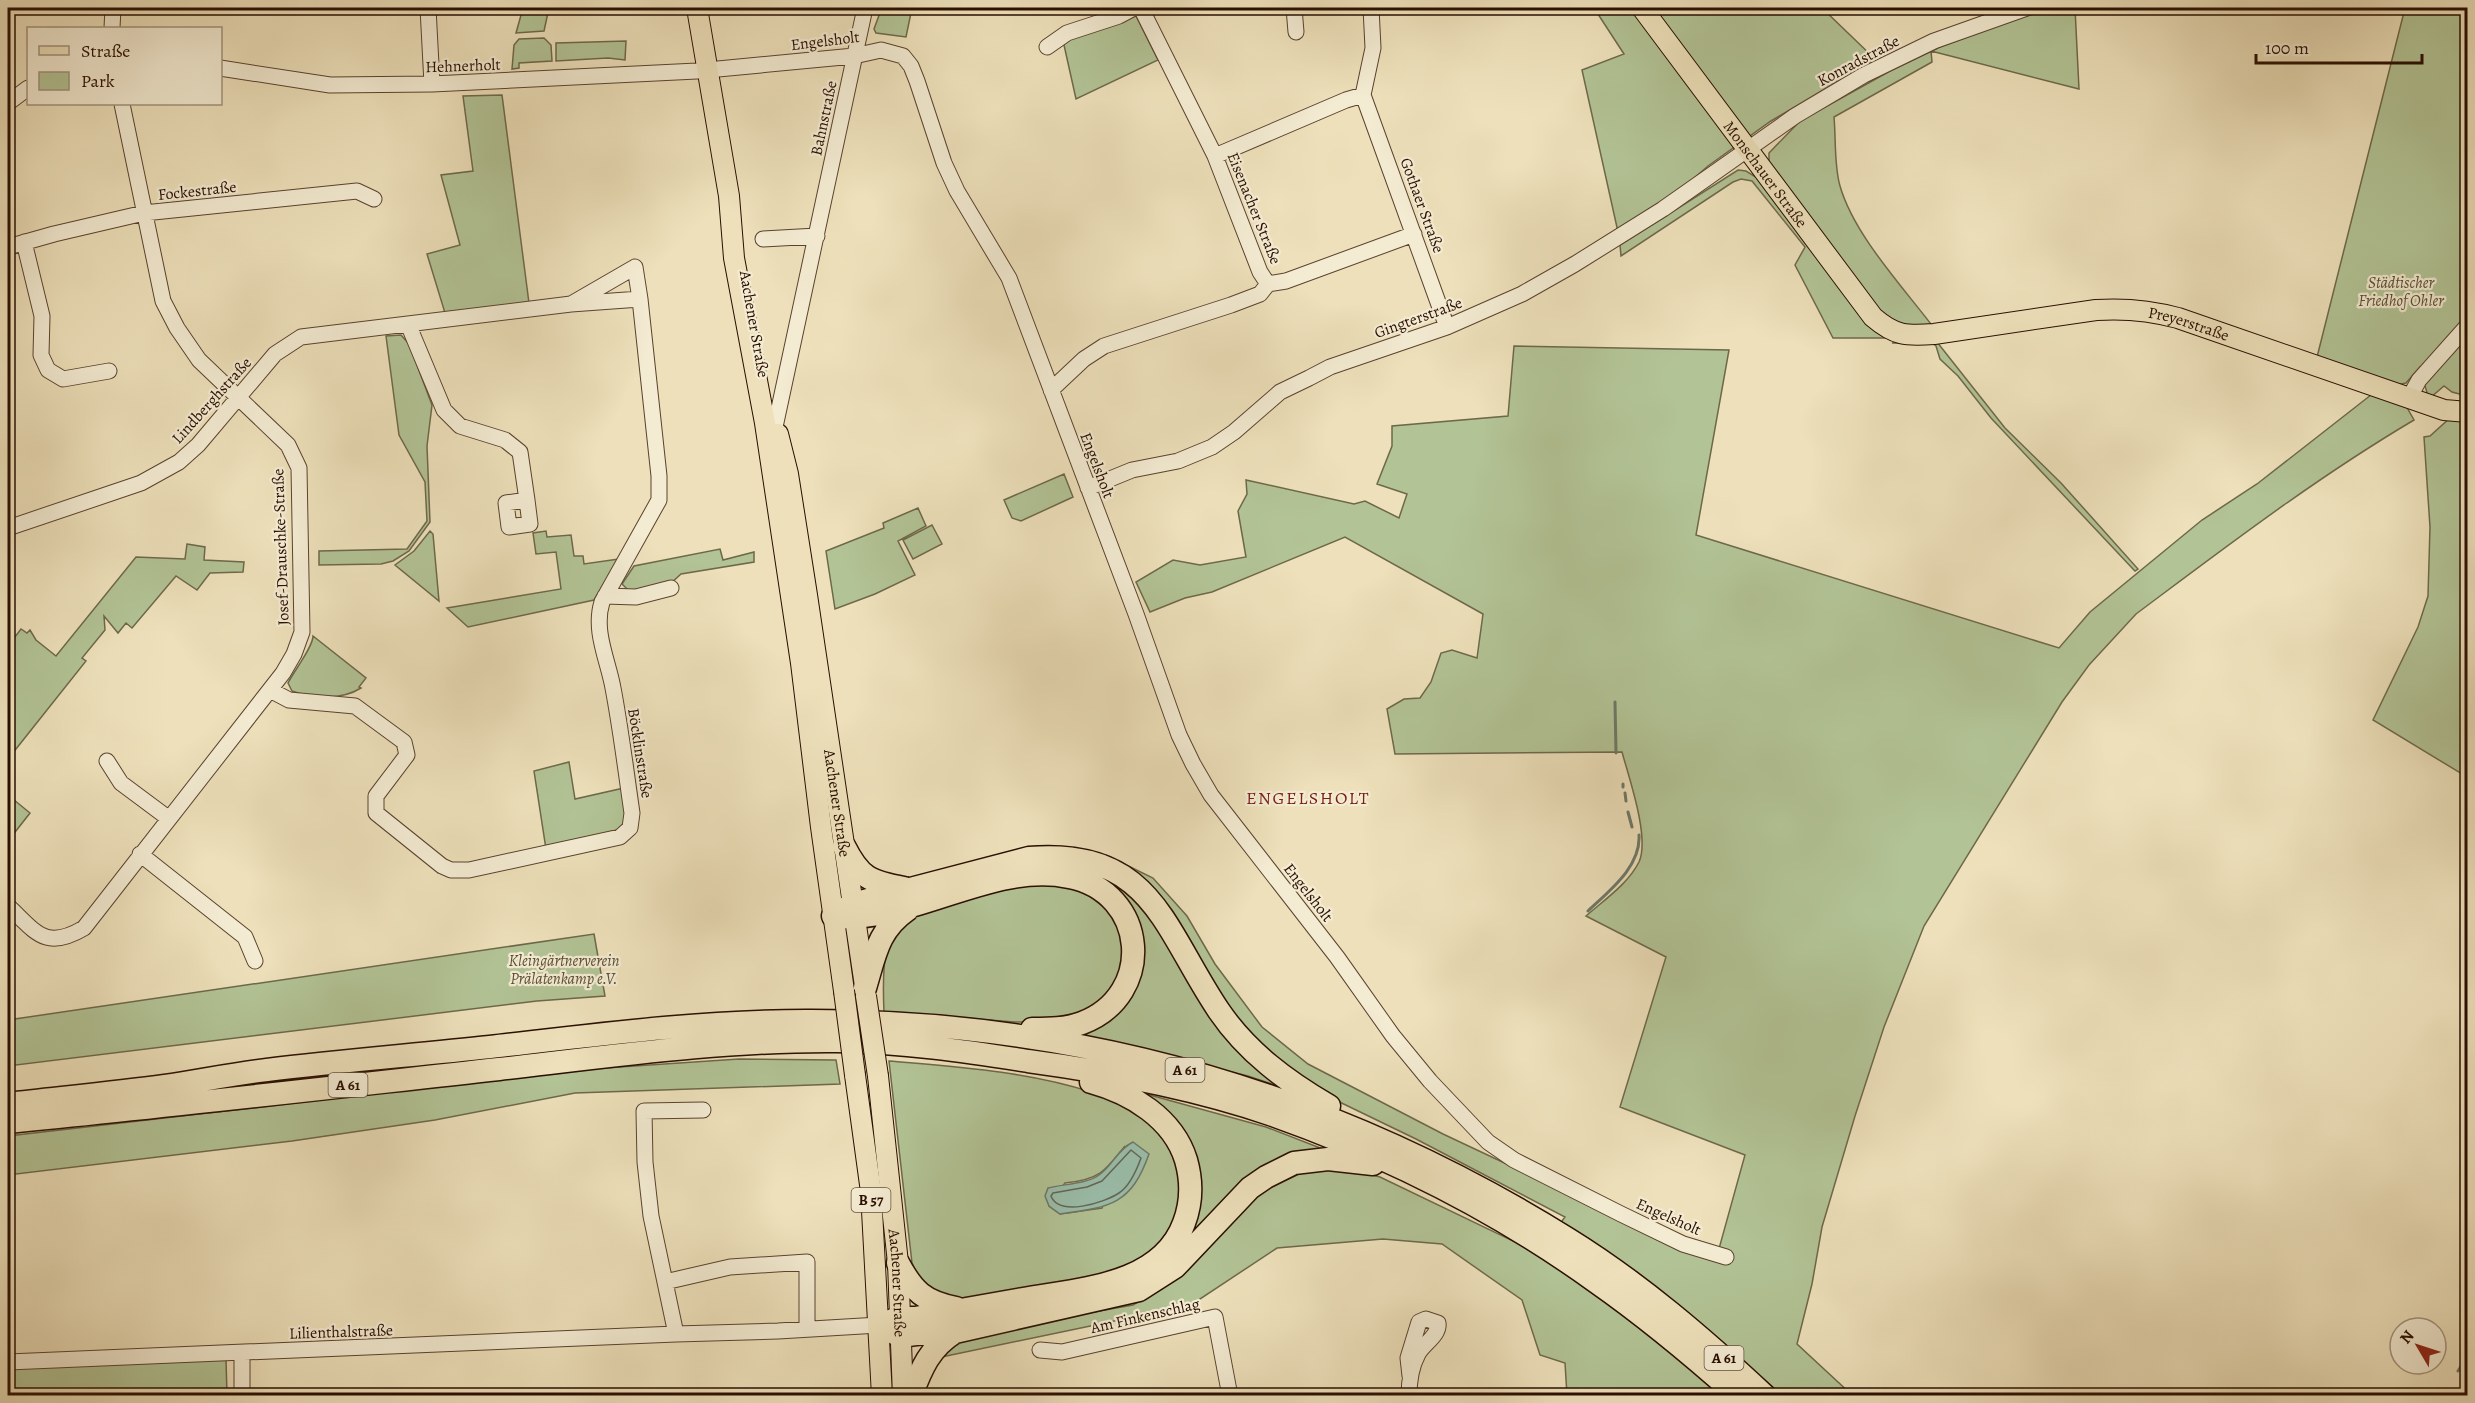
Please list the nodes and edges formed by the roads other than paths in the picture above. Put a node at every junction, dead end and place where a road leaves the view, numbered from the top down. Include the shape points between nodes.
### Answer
1 (113, 8) edge
2 (428, 8) edge
3 (697, 8) edge
4 (865, 8) edge
5 (1134, 8) edge
6 (1141, 8) edge
7 (1294, 8) edge
8 (1371, 8) edge
9 (1642, 8) edge
10 (2027, 8) edge
11 (112, 27) edge
12 (1296, 32) dead end
13 (1047, 46) dead end
14 (854, 56) junction
15 (222, 68) edge
16 (708, 70) junction
17 (432, 84) junction
18 (27, 89) edge
19 (1363, 95) junction
20 (8, 103) edge
21 (122, 105) edge
22 (1747, 148) junction
23 (1215, 156) junction
24 (374, 199) dead end
25 (144, 213) junction
26 (732, 215) junction
27 (1414, 234) junction
28 (817, 236) junction
29 (763, 240) dead end
30 (24, 242) junction
31 (8, 247) edge
32 (1268, 284) junction
33 (639, 299) junction
34 (571, 304) junction
35 (408, 324) junction
36 (2468, 325) edge
37 (1447, 327) junction
38 (1897, 333) joint
39 (109, 371) dead end
40 (1051, 390) junction
41 (784, 392) junction
42 (238, 398) junction
43 (2409, 398) junction
44 (2468, 412) edge
45 (775, 422) junction
46 (770, 459) junction
47 (788, 474) junction
48 (1088, 488) junction
49 (527, 501) dead end
50 (8, 528) edge
51 (670, 588) dead end
52 (605, 596) junction
53 (270, 690) junction
54 (107, 761) dead end
55 (168, 818) junction
56 (844, 846) junction
57 (140, 854) junction
58 (917, 896) junction
59 (8, 906) edge
60 (847, 913) junction
61 (255, 961) dead end
62 (859, 992) junction
63 (968, 1029) junction
64 (995, 1056) junction
65 (8, 1104) edge
66 (703, 1110) dead end
67 (8, 1122) edge
68 (1395, 1144) junction
69 (1420, 1177) junction
70 (1726, 1257) dead end
71 (898, 1263) junction
72 (665, 1282) junction
73 (964, 1309) junction
74 (892, 1326) junction
75 (986, 1326) junction
76 (807, 1329) junction
77 (676, 1334) junction
78 (1040, 1350) dead end
79 (242, 1353) junction
80 (8, 1362) edge
81 (1410, 1376) dead end
82 (242, 1395) edge
83 (882, 1395) edge
84 (903, 1395) edge
85 (911, 1395) edge
86 (1230, 1395) edge
87 (1409, 1395) edge
88 (1738, 1395) edge
89 (1765, 1395) edge

1 - 11 street
2 - 17 street
3 - 16 main road, Aachener Straße
4 - 14 street, Bahnstraße
5 - 13 street via 1067,33
6 - 23 street, Eisenacher Straße
7 - 12 street
8 - 19 street via 1373,48
9 - 22 main road, Monschauer Straße
10 - 22 street, Konradstraße via 1934,41 1864,75
14 - 16 street, Engelsholt
14 - 28 street, Bahnstraße
14 - 40 street, Engelsholt via 881,50 903,56 911,66 944,163 1009,278
15 - 17 street, Hehnerholt via 330,86
16 - 17 street, Hehnerholt
16 - 26 main road, Aachener Straße
18 - 20 street
19 - 23 street
19 - 27 street, Gothaer Straße
21 - 25 street, Josef-Drauschke-Straße
22 - 37 street, Gingterstraße via 1663,209 1575,264 1522,294
22 - 38 main road, Monschauer Straße via 1874,317
23 - 32 street, Eisenacher Straße
24 - 25 street, Fockestraße via 357,191
25 - 30 street, Fockestraße
25 - 42 street, Josef-Drauschke-Straße via 163,301 199,360
26 - 45 main road, Aachener Straße
26 - 46 main road, Aachener Straße via 734,258
27 - 32 street, Eisenacher Straße
27 - 37 street, Gothaer Straße
28 - 29 street
28 - 41 street, Bahnstraße
30 - 31 street, Fockestraße
30 - 39 street via 42,316 41,355 48,370 63,379
32 - 40 street via 1260,294 1231,305 1104,346
33 - 34 street, Lindberghstraße
33 - 34 street, Lindberghstraße via 635,267
33 - 52 street, Böcklinstraße via 659,500
34 - 35 street, Lindberghstraße
35 - 42 street, Lindberghstraße via 301,337 275,354
35 - 49 street via 444,410 460,426 505,440 520,452
36 - 43 street via 2419,380
37 - 48 street, Gingterstraße via 1330,367 1280,392 1212,447 1178,461 1132,470
38 - 43 main road, Preyerstraße via 1934,334 2096,310 2136,308 2178,318
40 - 48 street, Engelsholt
41 - 45 street, Bahnstraße
41 - 47 street, Bahnstraße
42 - 50 street, Lindberghstraße via 179,462 141,483
42 - 53 street, Josef-Drauschke-Straße via 288,445 298,468 302,632 294,654
43 - 44 main road, Preyerstraße via 2444,410
45 - 46 street, Bahnstraße
45 - 47 main road, Aachener Straße
46 - 60 main road, Aachener Straße via 801,663
47 - 56 main road, Aachener Straße
48 - 70 street, Engelsholt via 1193,764 1211,795 1430,1081 1488,1142 1514,1160 1683,1244
51 - 52 street via 636,597
52 - 53 street, Böcklinstraße via 598,614 600,631 613,686 632,813 630,828 620,837 469,870 451,870 376,813 375,796 407,755 404,742 356,706 289,700
53 - 55 street, Josef-Drauschke-Straße
54 - 55 street via 121,783
55 - 57 street, Josef-Drauschke-Straße
56 - 58 highway via 865,877
56 - 60 main road, Aachener Straße
57 - 59 street, Josef-Drauschke-Straße via 84,928 63,939 41,936
57 - 61 street via 244,937
58 - 60 highway
58 - 62 highway via 908,910 886,928
58 - 63 highway via 1037,874 1060,875 1103,891 1121,910 1132,930 1134,955 1130,974 1116,997 1099,1014 1058,1029
58 - 68 highway via 1029,858 1077,858 1114,871 1137,887 1163,915 1220,1011 1260,1058 1314,1097
60 - 62 main road, Aachener Straße
62 - 71 main road, Aachener Straße / B 57, bridge via 878,1076
62 - 74 main road, Aachener Straße / B 57, bridge via 855,1075
63 - 65 highway, A 61 via 806,1021 593,1034 265,1070
63 - 68 highway, A 61 via 1163,1064 1292,1103
64 - 67 highway, A 61 via 924,1046 836,1041 689,1047
64 - 69 highway, A 61 via 1080,1068 1239,1105 1336,1140
64 - 73 highway via 1098,1084 1151,1111 1170,1131 1185,1157 1190,1203 1171,1245 1155,1262 1130,1276 1095,1287
66 - 72 street via 644,1111 651,1216
68 - 89 highway, A 61 via 1571,1241 1682,1322
69 - 75 highway via 1367,1162 1316,1159 1294,1163 1250,1188 1175,1267 1139,1290
69 - 88 highway, A 61 via 1593,1279
71 - 73 highway via 909,1283 924,1297
71 - 74 main road, Aachener Straße / B 57
72 - 76 street via 730,1267 807,1262
72 - 77 street
73 - 74 highway
74 - 75 highway
74 - 76 street, Lilienthalstraße
74 - 83 main road, Aachener Straße / B 57
74 - 84 main road, Aachener Straße / B 57
75 - 85 highway via 955,1332 941,1340 929,1353
76 - 77 street, Lilienthalstraße
77 - 79 street, Lilienthalstraße
78 - 86 street, Am Finkenschlag via 1062,1352 1215,1317
79 - 80 street, Lilienthalstraße
79 - 82 street
81 - 87 street

